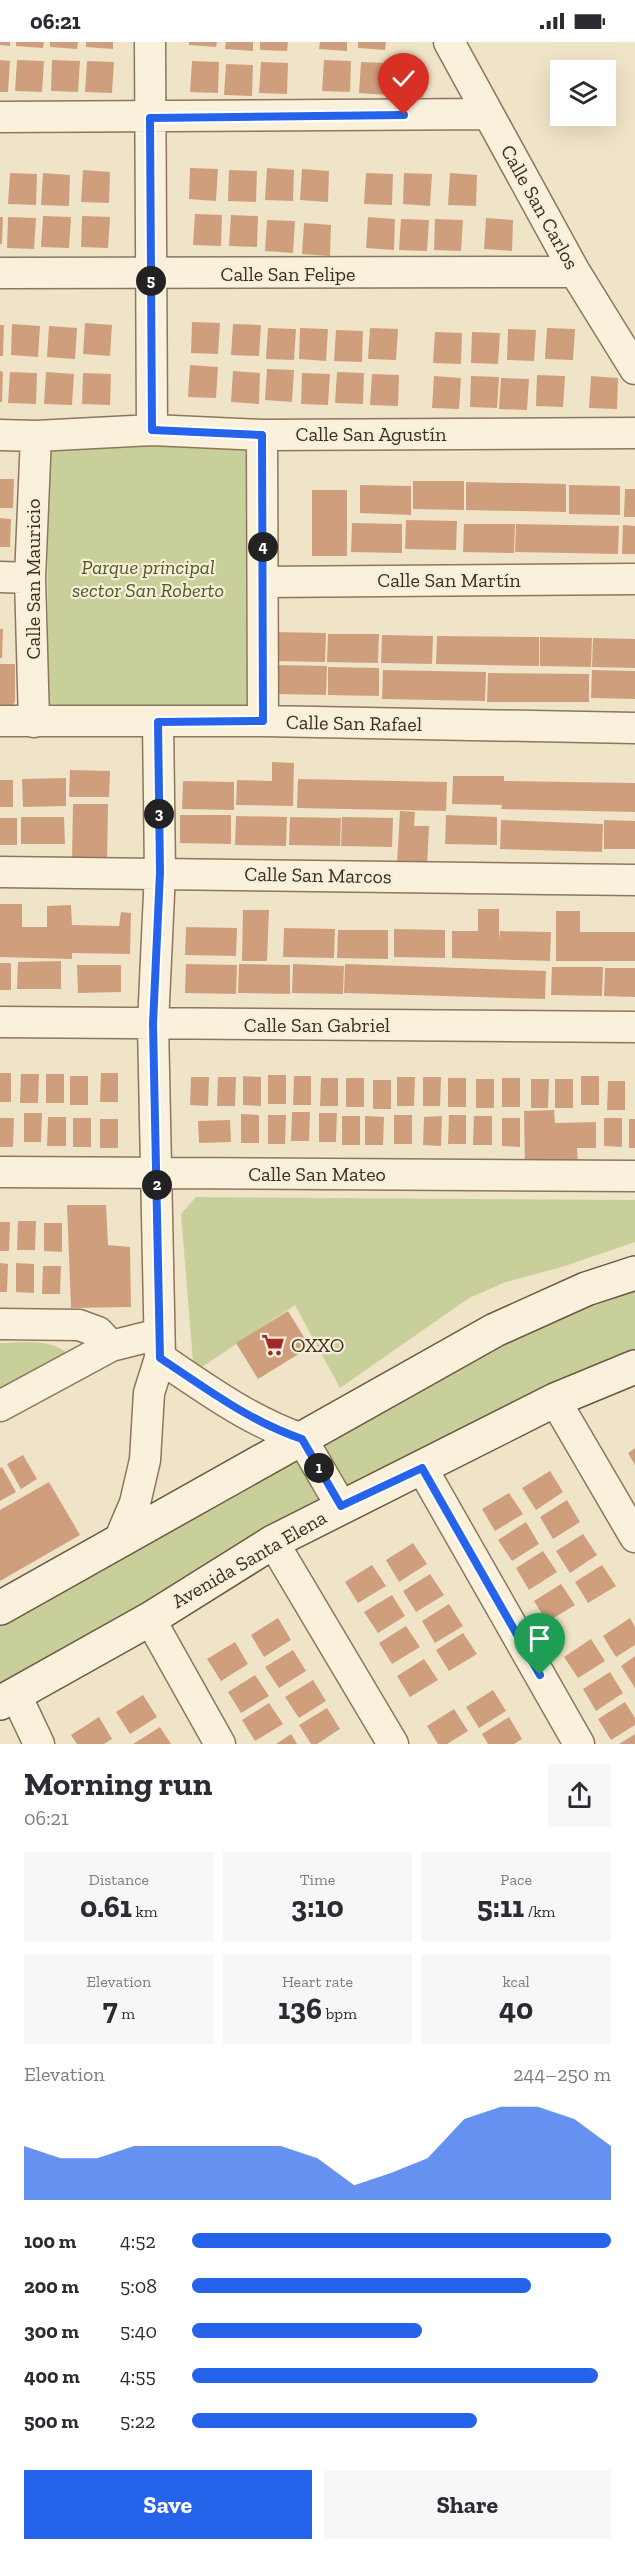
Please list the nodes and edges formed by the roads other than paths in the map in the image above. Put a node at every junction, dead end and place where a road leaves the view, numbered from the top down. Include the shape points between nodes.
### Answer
1 (150, 42) edge
2 (449, 42) edge
3 (488, 114) junction
4 (0, 117) edge
5 (150, 118) junction
6 (575, 272) junction
7 (0, 273) edge
8 (151, 274) junction
9 (635, 369) edge
10 (152, 430) junction
11 (635, 433) edge
12 (0, 435) edge
13 (262, 435) junction
14 (36, 436) junction
15 (0, 578) edge
16 (30, 578) junction
17 (635, 579) edge
18 (264, 582) junction
19 (0, 721) edge
20 (263, 721) junction
21 (34, 722) junction
22 (158, 722) junction
23 (635, 728) edge
24 (0, 872) edge
25 (160, 872) junction
26 (635, 880) edge
27 (0, 1022) edge
28 (153, 1024) junction
29 (635, 1028) edge
30 (0, 1172) edge
31 (157, 1173) junction
32 (635, 1176) edge
33 (635, 1273) edge
34 (0, 1324) edge
35 (111, 1346) junction
36 (160, 1346) junction
37 (635, 1367) edge
38 (555, 1400) junction
39 (0, 1406) edge
40 (302, 1439) junction
41 (422, 1468) junction
42 (341, 1506) junction
43 (635, 1537) edge
44 (273, 1542) junction
45 (118, 1543) junction
46 (0, 1608) edge
47 (150, 1618) junction
48 (8, 1699) edge
49 (39, 1744) edge
50 (220, 1744) edge
51 (393, 1744) edge
52 (579, 1744) edge

1 - 5 street
2 - 3 street, Calle San Carlos
3 - 5 street
3 - 6 street, Calle San Carlos
4 - 5 street
5 - 8 street
6 - 8 street, Calle San Felipe
6 - 9 street, Calle San Carlos
7 - 8 street, Calle San Felipe
8 - 10 street
10 - 13 street, Calle San Agustín
10 - 14 street, Calle San Agustín
11 - 13 street, Calle San Agustín
12 - 14 street, Calle San Agustín
13 - 18 street
14 - 16 street, Calle San Mauricio
15 - 16 street
16 - 21 street, Calle San Mauricio
17 - 18 street, Calle San Martín
18 - 20 street
19 - 21 street, Calle San Rafael
20 - 22 street, Calle San Rafael
20 - 23 street, Calle San Rafael
21 - 22 street, Calle San Rafael
22 - 25 street
24 - 25 street, Calle San Marcos
25 - 26 street, Calle San Marcos
25 - 28 street
27 - 28 street, Calle San Gabriel
28 - 29 street, Calle San Gabriel
28 - 31 street
30 - 31 street, Calle San Mateo
31 - 32 street, Calle San Mateo
31 - 36 street
33 - 40 street via 586,1289 495,1330
34 - 35 street via 79,1325 98,1332
35 - 36 street
35 - 39 street
36 - 40 street via 242,1414
36 - 45 street via 149,1393 145,1460 135,1503
37 - 38 street, Avenida Santa Elena
38 - 41 street, Avenida Santa Elena
38 - 43 street
40 - 42 street
40 - 45 street
41 - 42 street, Avenida Santa Elena
41 - 52 street
42 - 44 street, Avenida Santa Elena
44 - 47 street, Avenida Santa Elena
44 - 51 street
45 - 46 street
47 - 48 street, Avenida Santa Elena
47 - 50 street
48 - 49 street

